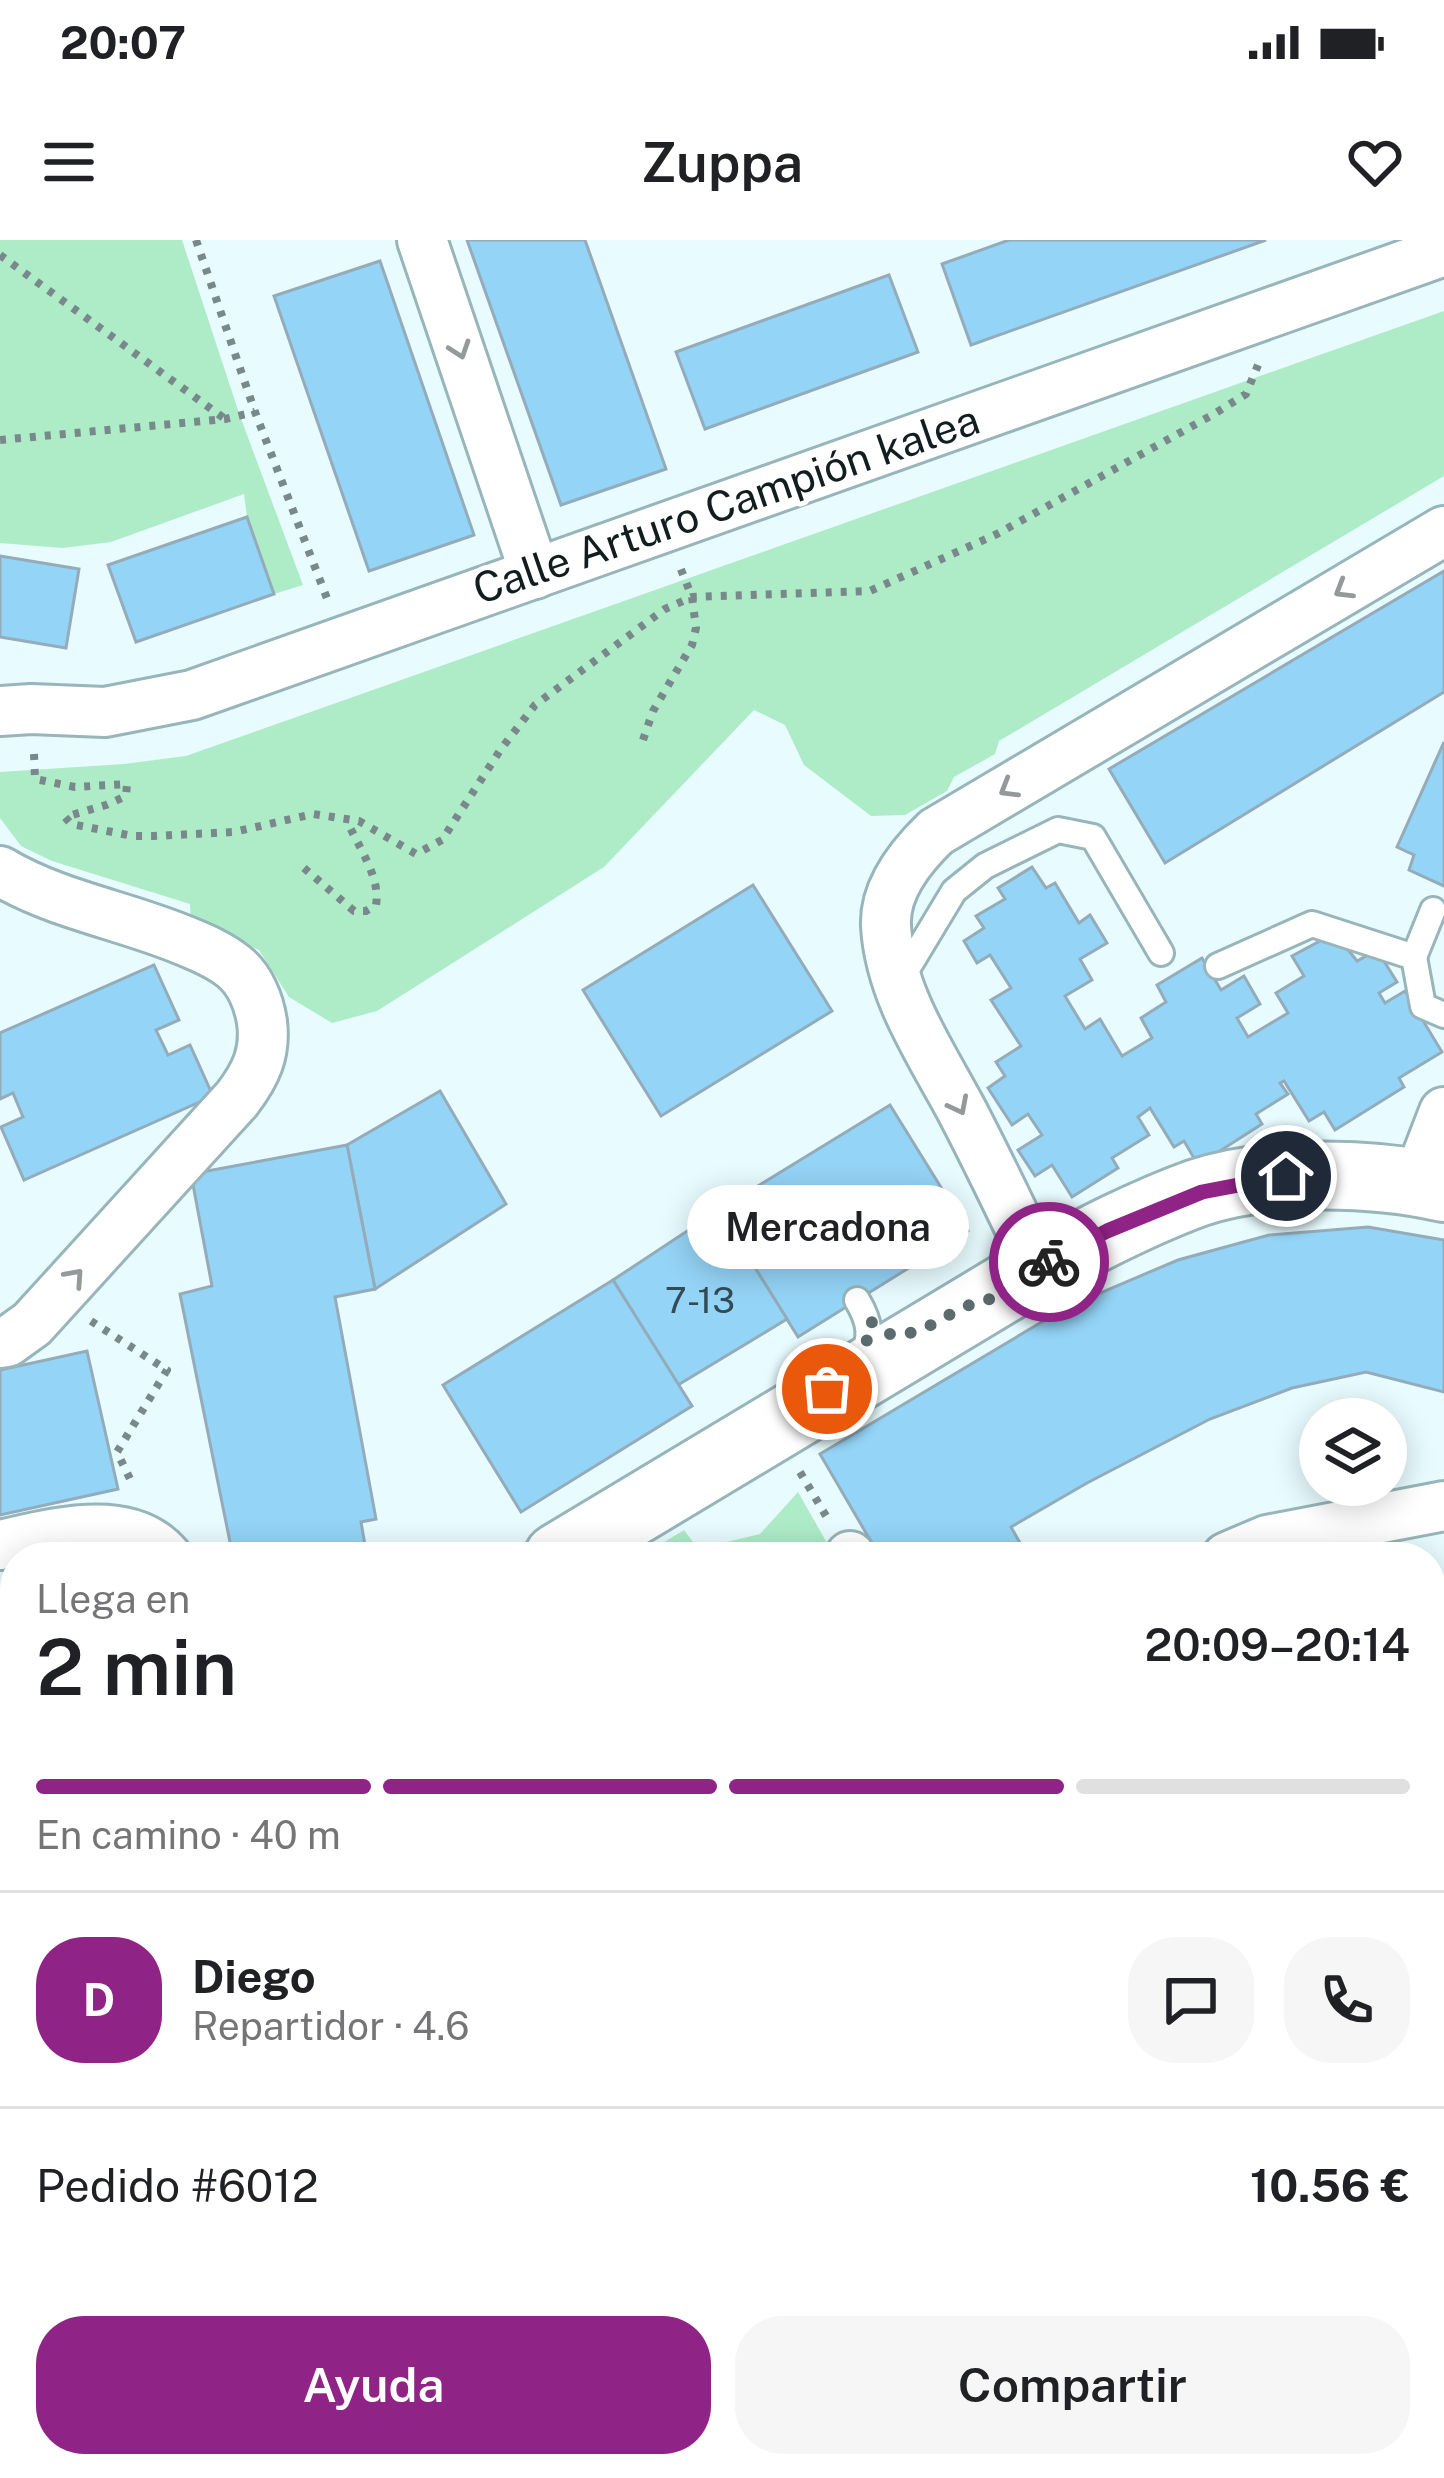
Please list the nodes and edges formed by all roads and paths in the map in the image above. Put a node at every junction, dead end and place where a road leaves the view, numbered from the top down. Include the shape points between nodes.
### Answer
1 (196, 240) edge
2 (422, 240) edge
3 (1444, 251) edge
4 (0, 255) edge
5 (1258, 365) dead end
6 (255, 412) junction
7 (225, 419) junction
8 (0, 440) edge
9 (1444, 530) edge
10 (680, 566) dead end
11 (536, 574) junction
12 (692, 597) junction
13 (328, 601) dead end
14 (0, 711) edge
15 (644, 740) dead end
16 (34, 754) dead end
17 (346, 820) junction
18 (304, 868) dead end
19 (7, 872) edge
20 (1433, 910) dead end
21 (1161, 953) dead end
22 (1414, 957) junction
23 (1218, 966) dead end
24 (896, 986) junction
25 (1444, 1015) edge
26 (1444, 1112) edge
27 (1431, 1185) edge
28 (1039, 1268) junction
29 (983, 1303) junction
30 (85, 1317) dead end
31 (0, 1343) edge
32 (799, 1439) junction
33 (132, 1483) dead end
34 (1444, 1506) edge
35 (10, 1542) edge
36 (151, 1542) edge
37 (589, 1542) edge
38 (844, 1542) edge
39 (1262, 1542) edge

1 - 6 path
2 -> 11 street
3 - 11 street, Calle Arturo Campión kalea
4 - 7 path
5 - 12 path via 1246,394 997,534 902,578 850,593
6 - 7 path
6 - 13 path
7 - 8 path
9 -> 24 street via 935,832 905,863 888,906
10 - 12 path
11 - 14 street, Calle Arturo Campión kalea via 192,695 105,712
12 - 15 path via 692,645
12 - 17 path via 665,608 535,705 442,840 416,854
16 - 17 path via 35,779 128,784 127,796 64,817 71,824 154,836 234,832 313,814
17 - 18 path via 374,880 376,905 354,911
31 -> 19 street via 32,1324 237,1099 256,1074 264,1041 259,1001 237,968 158,930 56,899
20 - 22 lane
21 - 24 lane via 1093,837 1058,830 954,891
22 - 23 lane via 1312,925
22 - 25 lane via 1423,1006
24 -> 28 street
26 - 27 street
27 - 28 street via 1286,1176 1202,1192
28 - 29 street
29 - 32 street
29 - 32 lane via 893,1336 863,1310 866,1349
30 - 33 path via 167,1370 117,1452
32 - 37 street
32 - 38 path
34 - 39 street
35 - 36 street via 116,1529

